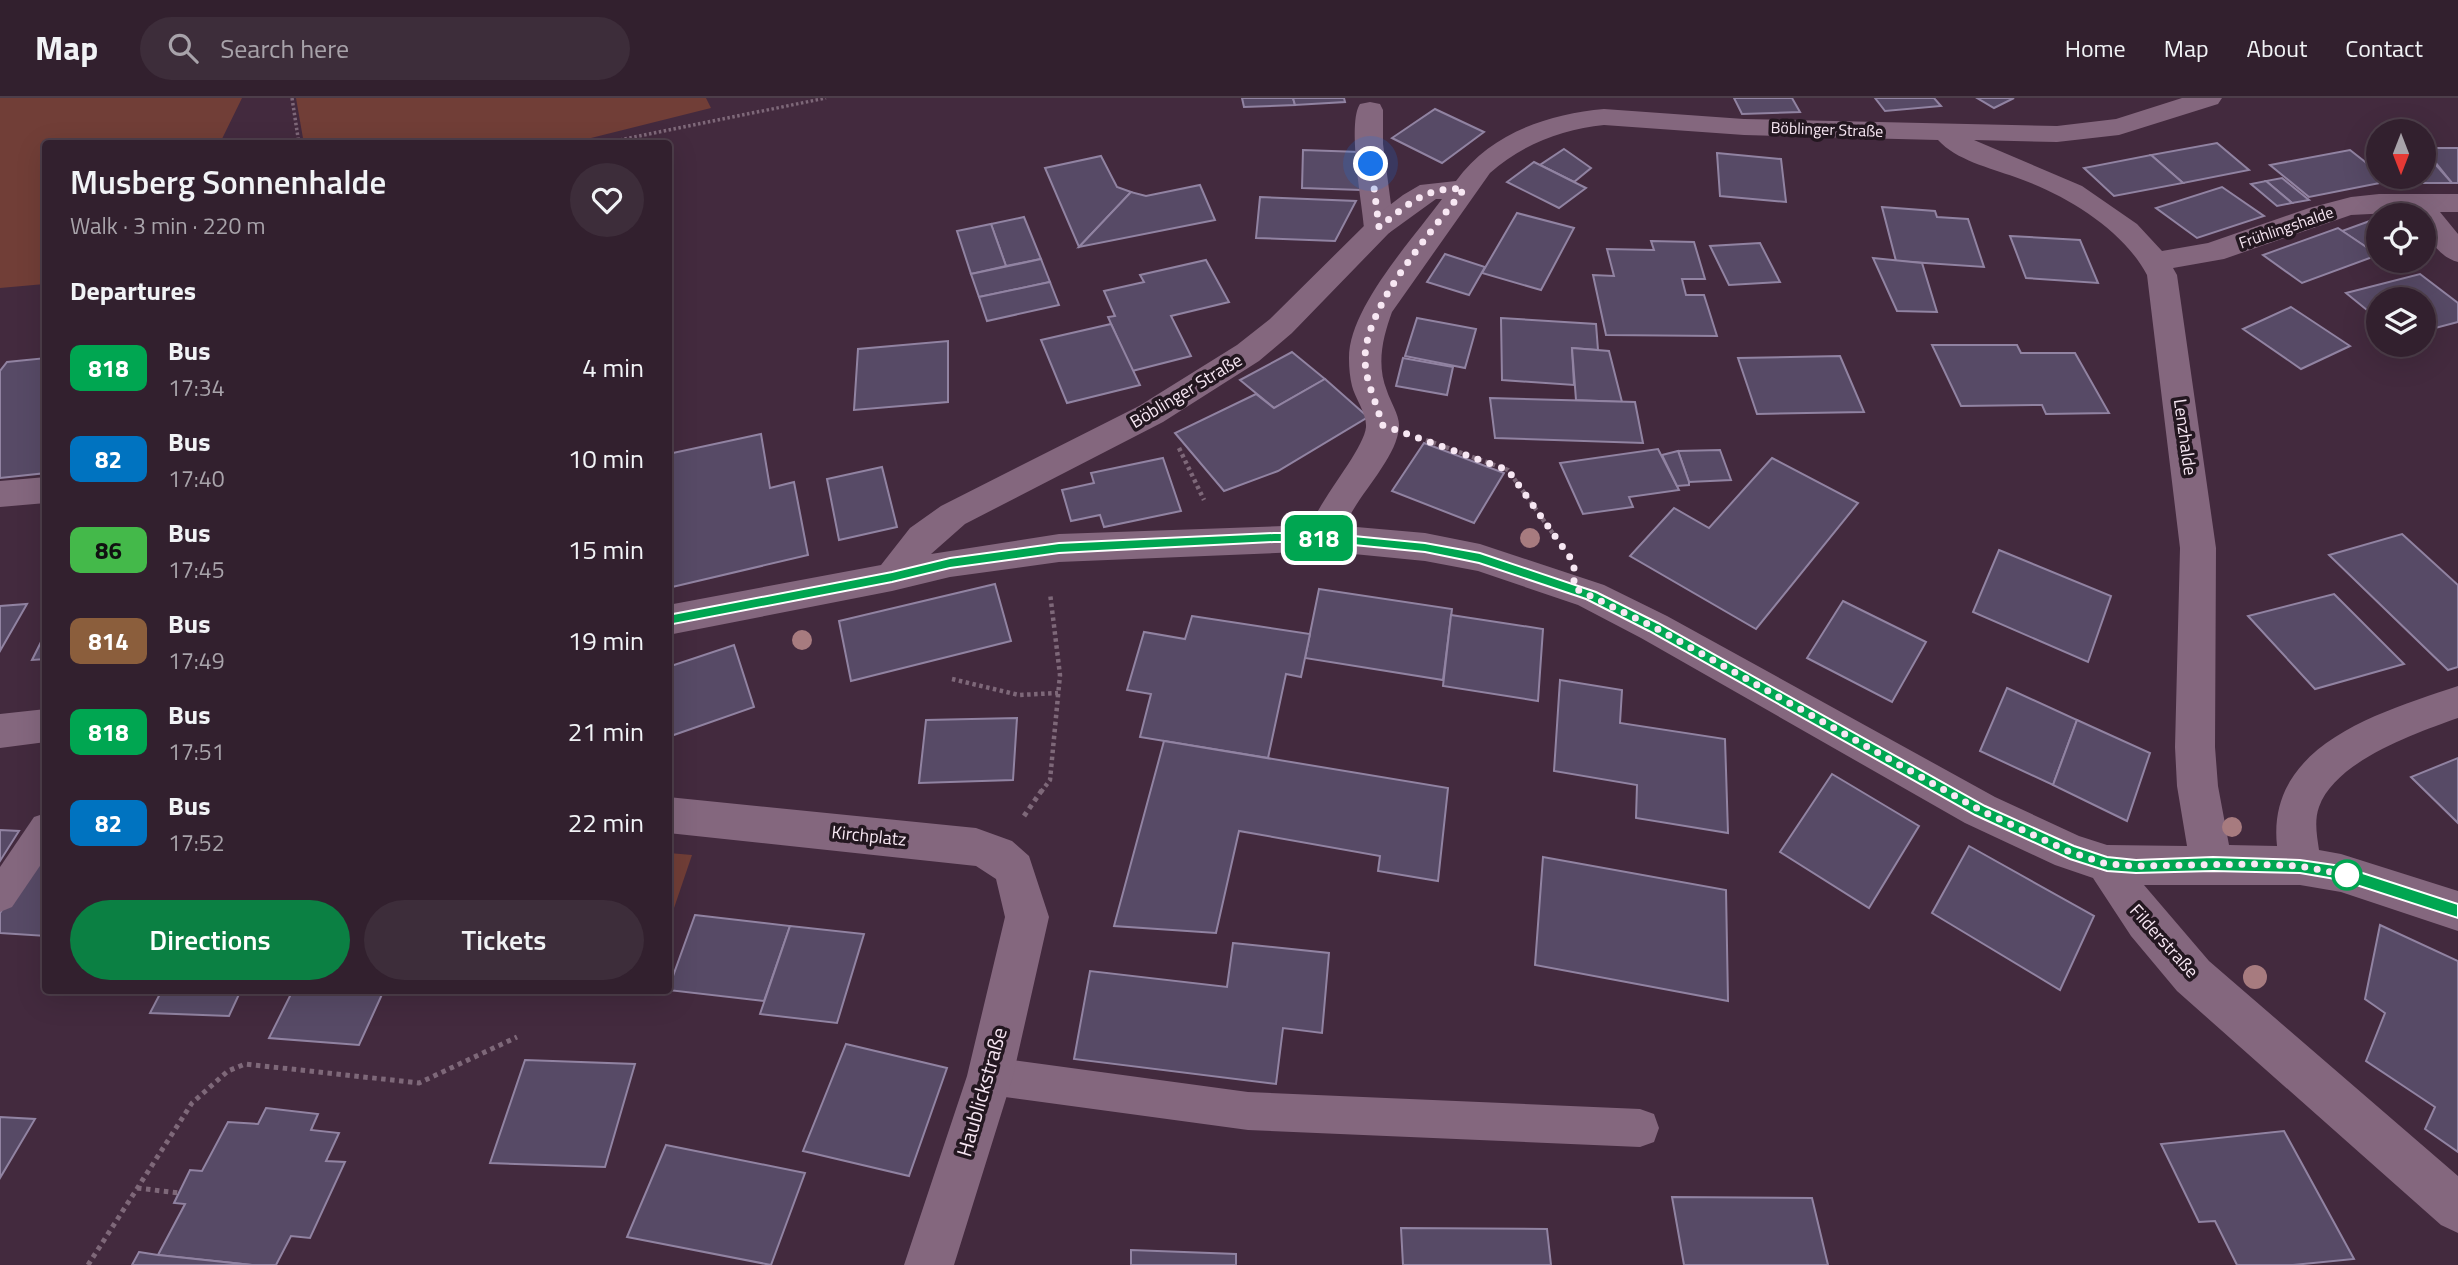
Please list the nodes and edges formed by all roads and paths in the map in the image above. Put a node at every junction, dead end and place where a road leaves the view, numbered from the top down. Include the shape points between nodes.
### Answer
1 (292, 98) edge
2 (826, 98) edge
3 (2209, 98) edge
4 (1370, 110) dead end
5 (1944, 132) junction
6 (298, 140) edge
7 (620, 140) edge
8 (1464, 189) junction
9 (2416, 202) junction
10 (2458, 203) edge
11 (1379, 227) junction
12 (2458, 253) edge
13 (2157, 261) junction
14 (1151, 414) junction
15 (1382, 425) junction
16 (42, 490) edge
17 (0, 494) edge
18 (1323, 538) junction
19 (1222, 539) junction
20 (1100, 545) junction
21 (892, 577) junction
22 (1574, 588) junction
23 (672, 619) edge
24 (952, 679) dead end
25 (1058, 693) junction
26 (2458, 702) edge
27 (42, 726) edge
28 (0, 731) edge
29 (1050, 780) dead end
30 (672, 815) edge
31 (42, 834) edge
32 (2107, 864) junction
33 (2213, 864) junction
34 (2300, 866) junction
35 (0, 896) edge
36 (2458, 911) edge
37 (1027, 917) joint
38 (517, 1037) dead end
39 (990, 1076) junction
40 (1640, 1128) dead end
41 (137, 1188) junction
42 (179, 1193) dead end
43 (2458, 1209) edge
44 (88, 1265) edge
45 (929, 1265) edge

1 - 6 path
2 - 7 path
3 - 5 street, Böblinger Straße via 2119,127 2088,132
4 - 11 street via 1368,144
5 - 8 street, Böblinger Straße via 1581,119 1532,135 1491,157
5 - 13 street, Lenzhalde via 1973,151 2040,176 2075,195 2133,236
8 - 11 street, Böblinger Straße via 1430,191
8 - 15 street, Böblinger Straße via 1371,322 1365,358 1368,385
9 - 10 street, Frühlingshalde
9 - 12 street
9 - 13 street, Frühlingshalde via 2351,206 2222,249
11 - 14 street, Böblinger Straße via 1281,326 1248,353
13 - 33 street, Lenzhalde via 2167,293 2198,548 2195,760 2201,821
14 - 19 path via 1179,446
14 - 21 street, Böblinger Straße via 953,515 923,538
15 - 18 street via 1377,446 1335,508
15 - 22 path via 1508,470 1574,563
16 - 17 street
18 - 19 street
18 - 22 street via 1466,555
19 - 20 street
20 - 21 street via 1014,553
20 - 25 path via 1097,584 1050,592
21 - 23 street
22 - 32 street via 1980,810 2029,835
24 - 25 path via 1019,695
25 - 29 path
26 - 34 street via 2365,740 2307,785 2297,809
27 - 28 street
30 - 37 street, Kirchplatz via 976,847 997,854 1014,869
31 - 35 lane
32 - 33 street
32 - 43 street, Filderstraße via 2127,900 2193,976
33 - 34 street
34 - 36 street via 2341,873
37 - 39 street, Haublickstraße
38 - 41 path via 419,1083 245,1064 228,1071 192,1103
39 - 40 lane via 1248,1111
39 - 45 street, Haublickstraße
41 - 42 path
41 - 44 path

